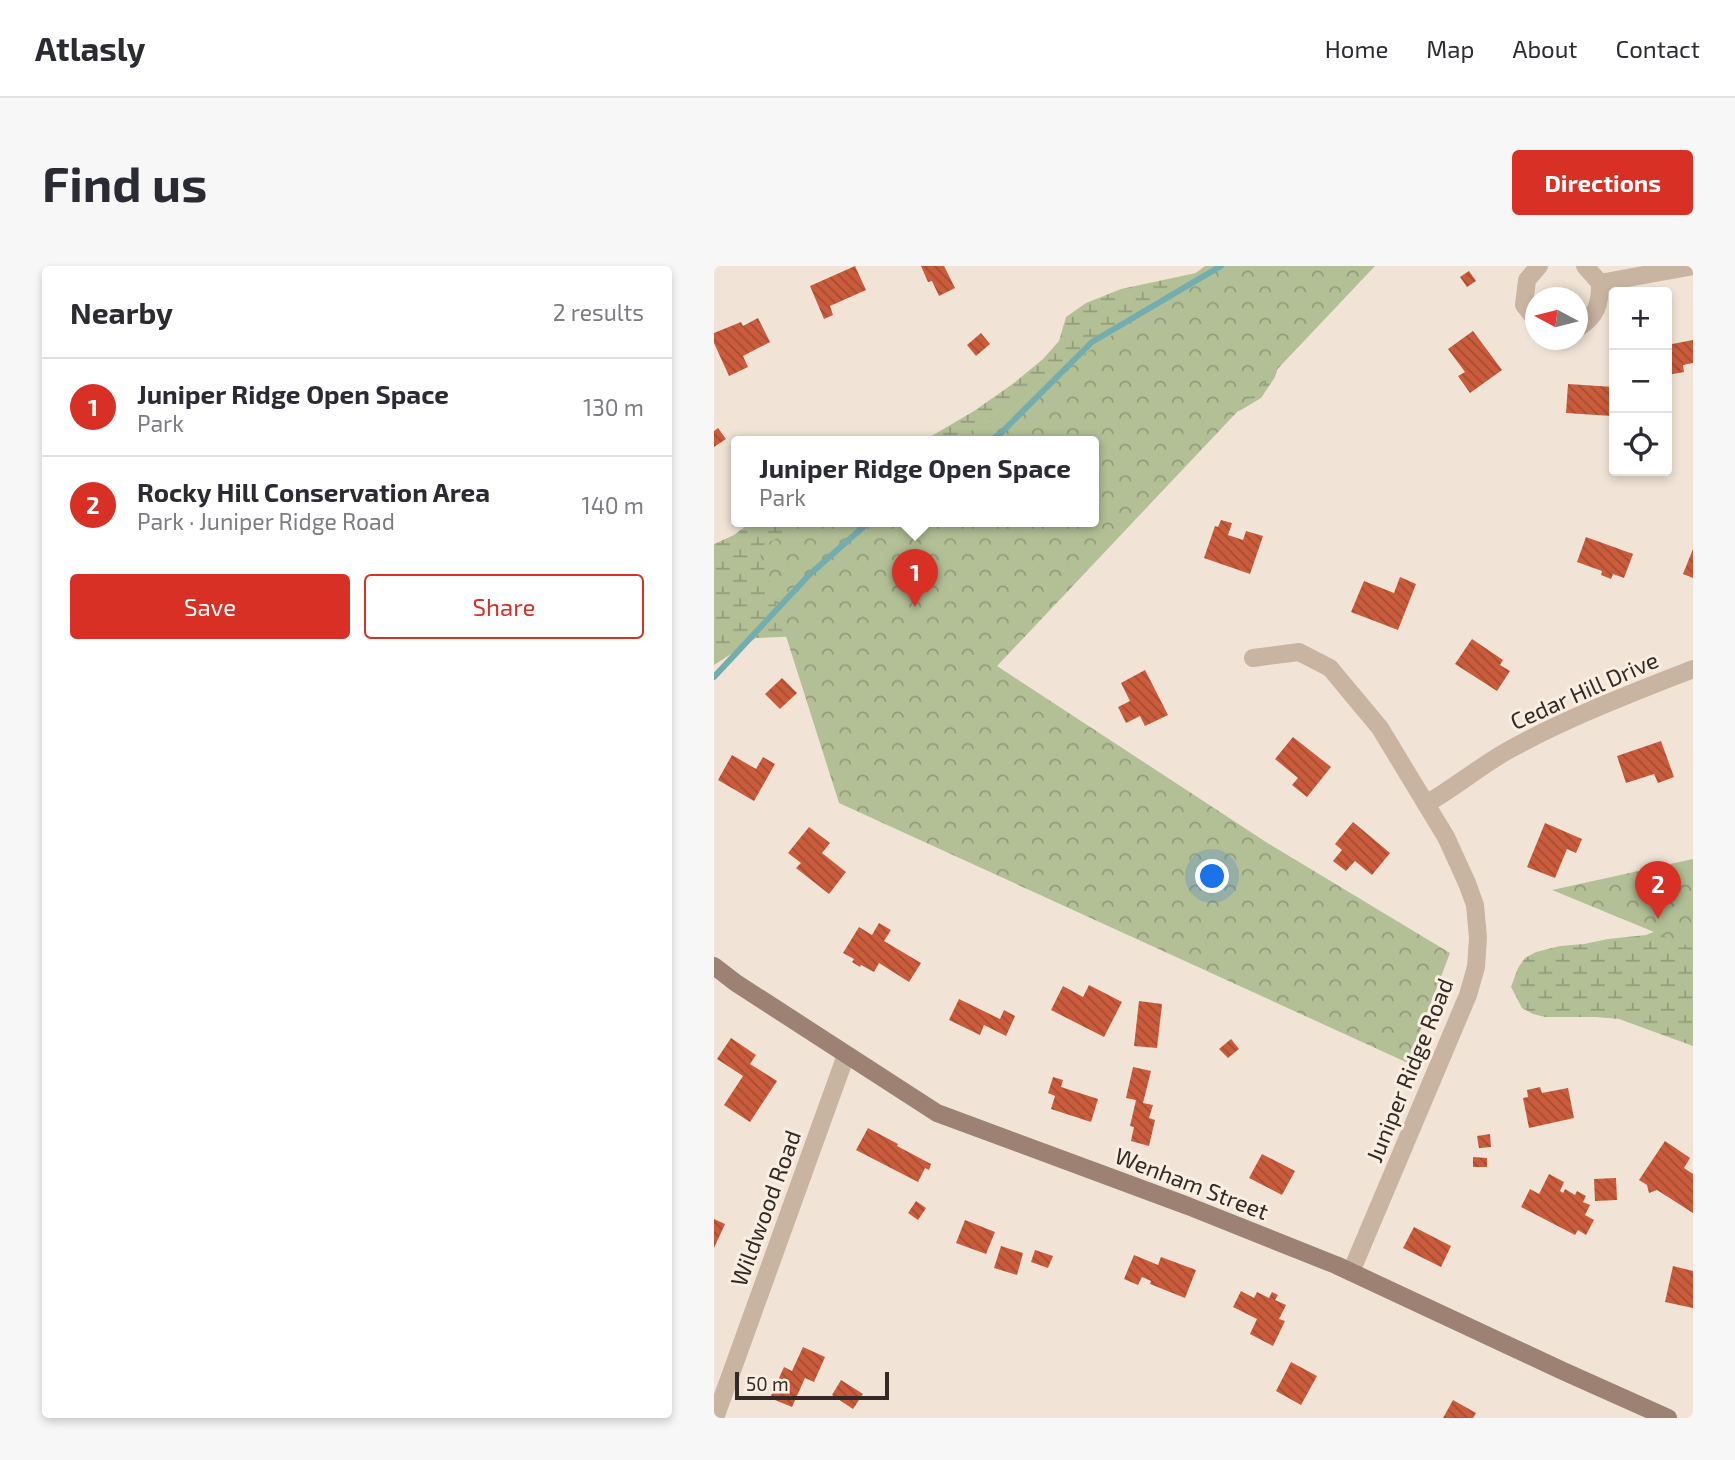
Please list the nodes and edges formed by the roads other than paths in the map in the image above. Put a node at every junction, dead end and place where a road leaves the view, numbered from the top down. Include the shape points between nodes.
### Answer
1 (1539, 266) edge
2 (1585, 266) edge
3 (1693, 266) edge
4 (1600, 283) junction
5 (1526, 287) edge
6 (1588, 320) edge
7 (1252, 658) dead end
8 (1693, 669) edge
9 (1426, 804) junction
10 (714, 966) edge
11 (846, 1055) junction
12 (1351, 1272) junction
13 (715, 1418) edge
14 (1668, 1418) edge

1 - 5 street
2 - 4 street
3 - 4 street
4 - 6 street via 1600,298
7 - 9 street, Juniper Ridge Road via 1298,652 1330,668 1380,728
8 - 9 street, Cedar Hill Drive via 1557,725 1505,752
9 - 12 street, Juniper Ridge Road via 1446,837 1475,905 1476,967 1454,1031
10 - 11 main road, Wenham Street
11 - 12 main road, Wenham Street via 937,1113
11 - 13 street, Wildwood Road
12 - 14 main road, Wenham Street

